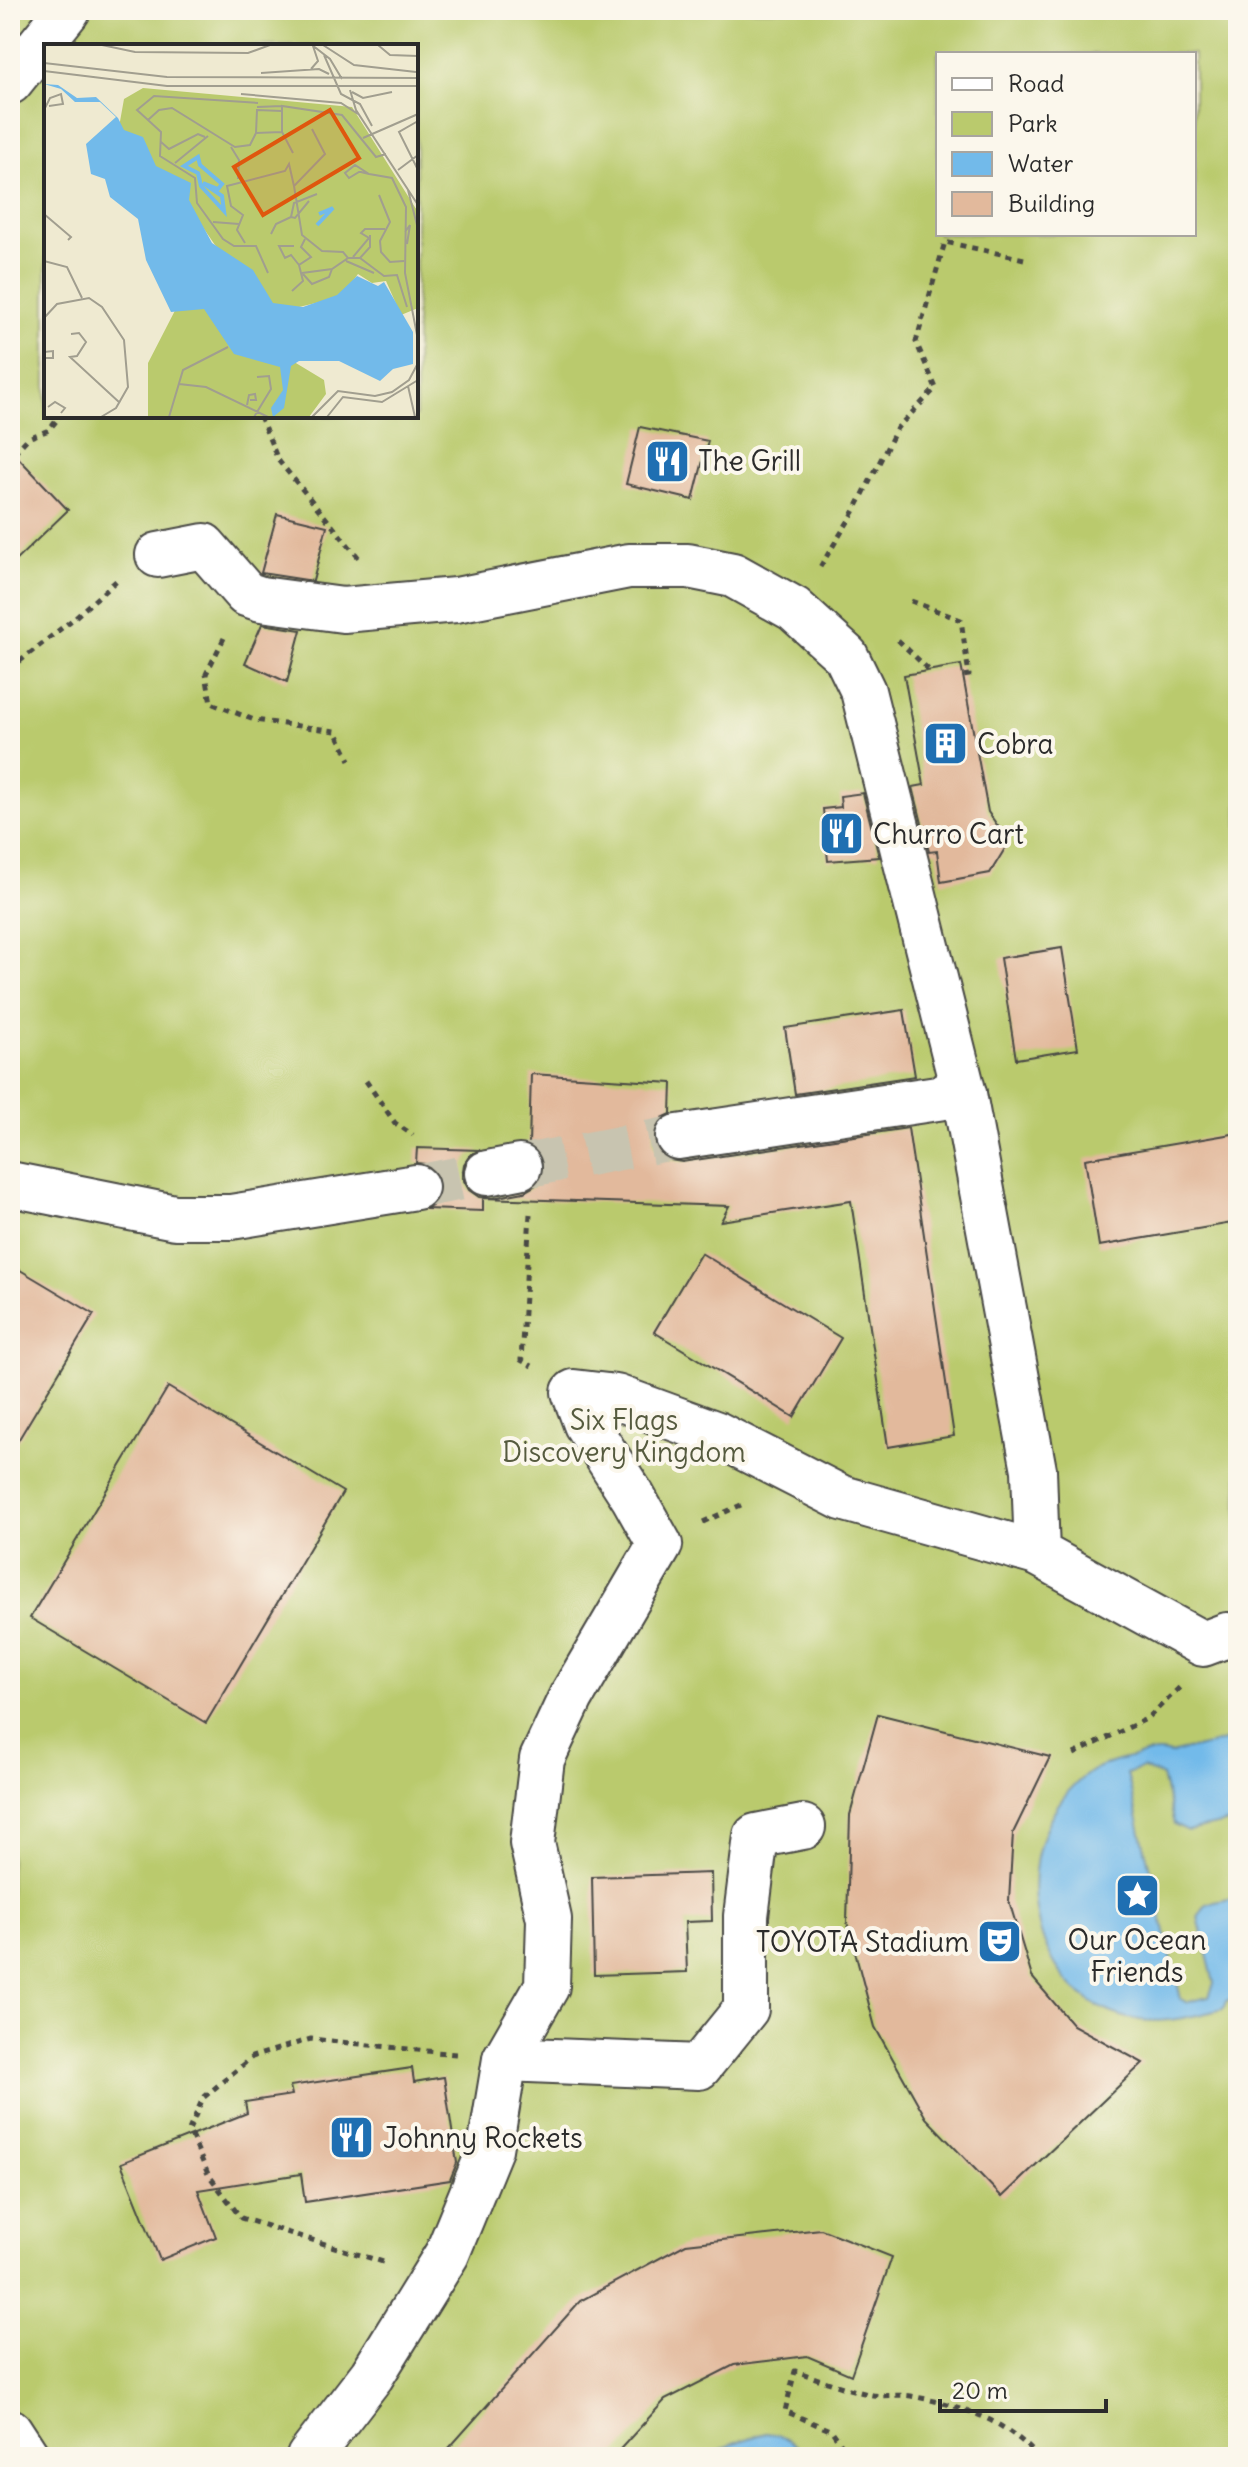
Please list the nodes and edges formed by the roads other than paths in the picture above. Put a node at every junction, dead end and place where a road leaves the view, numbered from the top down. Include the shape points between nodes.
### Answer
1 (68, 10) edge
2 (10, 82) edge
3 (158, 555) road end
4 (964, 1094) junction
5 (678, 1137) tunnel mouth
6 (10, 1184) edge
7 (416, 1187) tunnel mouth
8 (1037, 1553) junction
9 (1220, 1642) edge
10 (803, 1827) dead end
11 (505, 2059) junction
12 (10, 2431) edge
13 (27, 2457) edge
14 (309, 2457) edge

1 - 2 street
3 - 4 street via 204,546 246,594 343,610 456,600 629,566 688,566 733,575 794,609 846,656 863,691
4 - 5 street
4 - 8 street via 1034,1470
6 - 7 street via 175,1217 231,1217
8 - 9 street
8 - 11 street via 842,1498 717,1434 616,1397 574,1392 586,1424 660,1545 571,1697 542,1759 532,1843 549,1919 547,1986
10 - 11 street via 756,1836 746,1916 746,2009 699,2067
11 - 14 street via 490,2149 447,2254 372,2375
12 - 13 street

